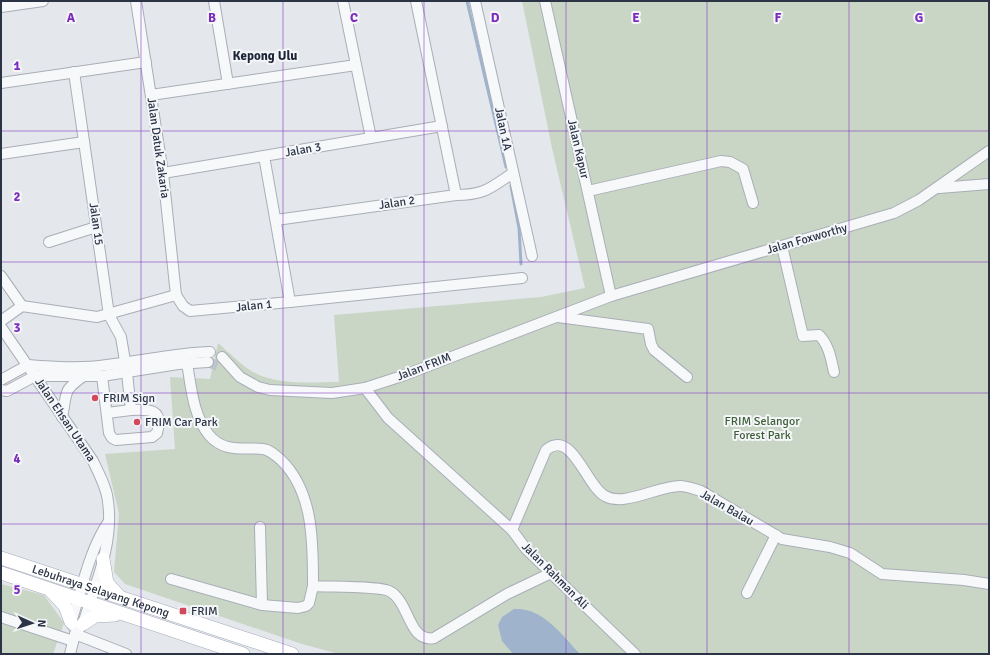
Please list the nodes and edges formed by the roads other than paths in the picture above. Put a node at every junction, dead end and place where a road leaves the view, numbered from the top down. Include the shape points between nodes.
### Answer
1 (43, 1) edge
2 (136, 1) edge
3 (214, 1) edge
4 (343, 1) edge
5 (416, 1) edge
6 (475, 1) edge
7 (545, 1) edge
8 (1, 7) edge
9 (146, 62) junction
10 (356, 65) junction
11 (74, 72) junction
12 (1, 83) edge
13 (228, 84) junction
14 (151, 95) junction
15 (442, 126) junction
16 (371, 138) junction
17 (84, 142) junction
18 (989, 152) edge
19 (1, 154) edge
20 (264, 156) junction
21 (163, 173) junction
22 (513, 173) junction
23 (989, 184) edge
24 (937, 188) junction
25 (588, 192) junction
26 (456, 194) junction
27 (753, 203) dead end
28 (276, 220) junction
29 (96, 227) junction
30 (50, 242) dead end
31 (782, 246) junction
32 (532, 256) dead end
33 (1, 276) edge
34 (522, 278) dead end
35 (176, 295) junction
36 (611, 296) junction
37 (290, 302) junction
38 (22, 306) junction
39 (109, 315) junction
40 (557, 317) junction
41 (1, 320) edge
42 (2, 333) edge
43 (221, 362) tunnel mouth
44 (187, 363) junction
45 (28, 365) junction
46 (126, 367) junction
47 (834, 372) dead end
48 (84, 375) junction
49 (35, 376) junction
50 (102, 376) junction
51 (687, 377) dead end
52 (1, 380) edge
53 (365, 388) junction
54 (1, 390) edge
55 (131, 410) junction
56 (107, 413) junction
57 (62, 417) junction
58 (109, 521) junction
59 (260, 527) dead end
60 (512, 530) junction
61 (776, 535) junction
62 (1, 558) edge
63 (103, 559) junction
64 (1, 573) edge
65 (551, 573) junction
66 (171, 579) dead end
67 (989, 584) edge
68 (313, 586) junction
69 (88, 587) junction
70 (48, 589) junction
71 (747, 593) dead end
72 (121, 598) junction
73 (84, 601) junction
74 (262, 605) junction
75 (129, 616) junction
76 (1, 617) edge
77 (76, 630) junction
78 (70, 654) edge
79 (126, 654) edge
80 (243, 654) edge
81 (292, 654) edge
82 (635, 654) edge

1 - 8 street
2 - 9 street, Jalan Datuk Zakaria
3 - 13 street
4 - 10 street
5 - 15 street
6 - 22 street, Jalan 1A
7 - 25 street, Jalan Kapur
9 - 11 street
9 - 14 street, Jalan Datuk Zakaria
10 - 13 street
10 - 16 street
11 - 12 street
11 - 17 street, Jalan 15
13 - 14 street
14 - 21 street, Jalan Datuk Zakaria
15 - 16 street, Jalan 3
15 - 26 street
16 - 20 street, Jalan 3
17 - 19 street
17 - 29 street, Jalan 15
18 - 24 street, Jalan Foxworthy
20 - 21 street, Jalan 3
20 - 28 street
21 - 35 street, Jalan Datuk Zakaria
22 - 26 street, Jalan 2 via 484,192 471,195
22 - 32 street, Jalan 1A
23 - 24 street
24 - 31 street, Jalan Foxworthy via 894,213
25 - 27 street via 721,161 730,162 743,169
25 - 36 street, Jalan Kapur
26 - 28 street, Jalan 2
28 - 37 street
29 - 30 street
29 - 39 street, Jalan 15
31 - 36 street, Jalan Foxworthy
31 - 47 street via 803,336 820,335 827,344
33 - 38 street
34 - 37 street, Jalan 1
35 - 37 street, Jalan 1 via 190,311
35 - 39 street
36 - 40 street, Jalan FRIM
38 - 39 street via 98,317
38 - 41 street
39 - 46 street, Jalan 15 via 121,337
40 - 51 street via 648,329 654,350
40 - 53 street, Jalan FRIM
42 - 45 street, Jalan Ehsan Utama
43 - 53 street, Jalan FRIM via 246,381 270,390 332,393
44 - 46 street
44 - 46 street via 209,357 176,354
44 - 68 street via 196,408 209,436 234,450 264,449 270,452 285,464 301,489 311,534
45 - 46 street
45 - 49 street, Jalan Ehsan Utama
45 - 52 street
46 - 50 street
46 - 55 street, Jalan 15
48 - 49 street
48 - 50 street
48 - 57 street via 66,390
49 - 54 street via 7,391
49 - 57 street, Jalan Ehsan Utama
50 - 56 street
53 - 60 street, Jalan Rahman Ali via 388,418
55 - 56 street
55 - 56 street via 154,411 158,417 157,433 152,436 116,440 109,433
57 - 58 street, Jalan Ehsan Utama via 101,478 108,502
58 - 63 street, Jalan Ehsan Utama via 109,537
58 - 69 street, Jalan Ehsan Utama via 101,533
59 - 74 street
60 - 61 street, Jalan Balau via 546,450 560,444 568,448 599,492 608,498 624,499 672,487 690,488 700,491
60 - 65 street, Jalan Rahman Ali via 526,549
61 - 67 street, Jalan Balau via 790,542 830,547 850,553 882,574
61 - 71 street
62 - 69 main road, Lebuhraya Selayang Kepong
63 - 69 street, Jalan Ehsan Utama
63 - 72 main road via 107,583
64 - 70 main road, Lebuhraya Selayang Kepong
65 - 68 street via 507,594 434,638 426,640 421,637 403,606 389,591
65 - 82 street, Jalan Rahman Ali
66 - 74 street
68 - 74 street via 310,603 306,606 298,608
69 - 72 main road, Lebuhraya Selayang Kepong
69 - 73 street, Jalan Ehsan Utama
70 - 73 main road, Lebuhraya Selayang Kepong
70 - 77 main road via 65,606
72 - 81 main road, Lebuhraya Selayang Kepong
73 - 75 main road, Lebuhraya Selayang Kepong
73 - 77 street, Jalan Ehsan Utama
75 - 77 main road via 100,615 88,619
75 - 80 main road, Lebuhraya Selayang Kepong
76 - 77 street
77 - 78 street, Jalan Ehsan Utama
77 - 79 street

